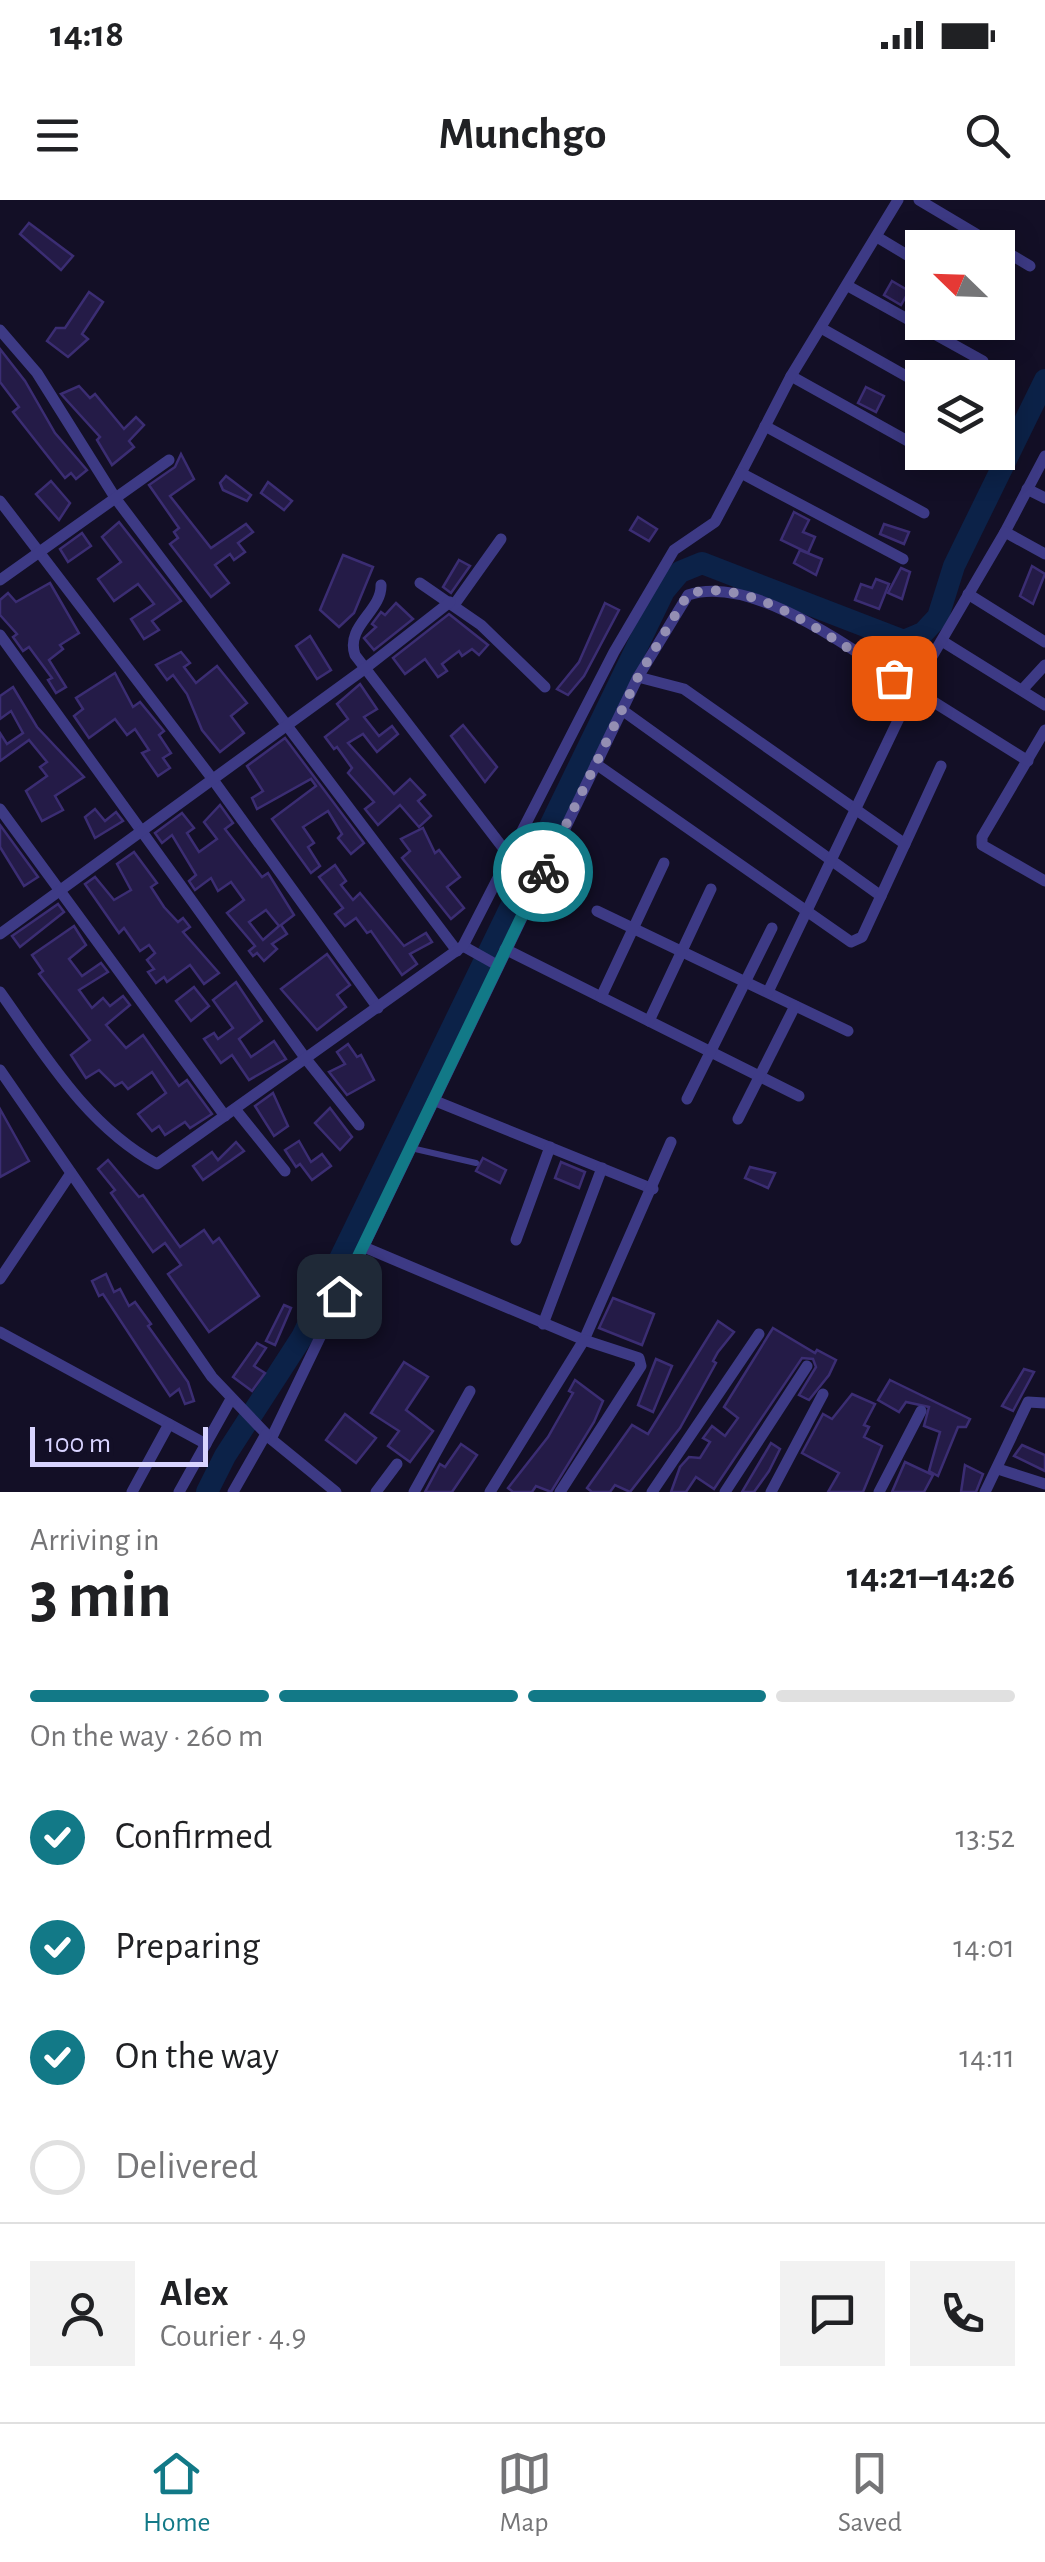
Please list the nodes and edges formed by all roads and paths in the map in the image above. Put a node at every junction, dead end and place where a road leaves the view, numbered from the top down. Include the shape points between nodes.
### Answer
1 (898, 200) edge
2 (918, 200) edge
3 (877, 237) junction
4 (905, 254) edge
5 (1030, 266) dead end
6 (848, 286) junction
7 (821, 328) junction
8 (0, 330) edge
9 (982, 360) edge
10 (905, 375) edge
11 (791, 376) junction
12 (765, 426) junction
13 (905, 440) edge
14 (1045, 456) edge
15 (168, 460) dead end
16 (741, 472) junction
17 (1027, 489) junction
18 (1045, 498) edge
19 (116, 499) junction
20 (0, 502) edge
21 (924, 513) dead end
22 (1005, 532) junction
23 (501, 539) dead end
24 (40, 553) junction
25 (1045, 554) edge
26 (903, 559) dead end
27 (0, 580) edge
28 (420, 583) dead end
29 (381, 585) dead end
30 (968, 594) junction
31 (452, 603) junction
32 (0, 635) edge
33 (942, 641) junction
34 (1045, 642) edge
35 (1045, 665) edge
36 (364, 670) junction
37 (638, 677) junction
38 (545, 686) dead end
39 (913, 689) junction
40 (1022, 690) junction
41 (1045, 705) edge
42 (622, 710) junction
43 (287, 724) junction
44 (1045, 730) edge
45 (1028, 761) junction
46 (596, 764) junction
47 (941, 766) dead end
48 (211, 777) junction
49 (0, 809) edge
50 (856, 810) junction
51 (140, 830) junction
52 (905, 844) junction
53 (510, 856) junction
54 (833, 861) junction
55 (664, 863) dead end
56 (1045, 881) edge
57 (711, 888) dead end
58 (59, 890) junction
59 (881, 896) junction
60 (597, 911) dead end
61 (807, 912) junction
62 (634, 928) junction
63 (772, 928) dead end
64 (0, 934) edge
65 (506, 949) junction
66 (464, 950) junction
67 (681, 952) junction
68 (495, 964) junction
69 (746, 981) junction
70 (0, 992) edge
71 (768, 992) junction
72 (602, 997) junction
73 (795, 1006) junction
74 (378, 1008) junction
75 (649, 1021) junction
76 (848, 1032) dead end
77 (710, 1051) junction
78 (306, 1059) junction
79 (0, 1070) edge
80 (759, 1076) junction
81 (799, 1096) dead end
82 (687, 1099) dead end
83 (432, 1100) junction
84 (230, 1112) junction
85 (738, 1119) dead end
86 (359, 1125) dead end
87 (671, 1142) dead end
88 (410, 1148) junction
89 (550, 1148) junction
90 (476, 1164) dead end
91 (602, 1168) junction
92 (284, 1172) dead end
93 (71, 1173) junction
94 (653, 1189) junction
95 (516, 1240) dead end
96 (364, 1247) junction
97 (0, 1279) edge
98 (543, 1324) junction
99 (0, 1332) edge
100 (759, 1334) dead end
101 (584, 1340) junction
102 (807, 1366) dead end
103 (470, 1391) dead end
104 (823, 1394) dead end
105 (234, 1403) junction
106 (1045, 1403) edge
107 (921, 1411) dead end
108 (169, 1424) junction
109 (266, 1434) junction
110 (206, 1444) junction
111 (396, 1464) dead end
112 (998, 1469) junction
113 (1045, 1484) edge
114 (132, 1492) edge
115 (179, 1492) edge
116 (233, 1492) edge
117 (336, 1492) edge
118 (376, 1492) edge
119 (414, 1492) edge
120 (490, 1492) edge
121 (560, 1492) edge
122 (652, 1492) edge
123 (724, 1492) edge
124 (771, 1492) edge
125 (879, 1492) edge
126 (985, 1492) edge

1 - 3 street
2 - 5 street
3 - 4 street
3 - 6 street
6 - 7 street
6 - 9 street
7 - 10 street
7 - 11 street
8 - 19 street via 38,374
11 - 12 street
11 - 13 street
12 - 16 street
12 - 21 street
14 - 17 street
15 - 19 street
16 - 26 street
16 - 53 street via 715,522 674,550
17 - 18 street
17 - 22 street
19 - 24 street
19 - 43 street
20 - 24 street
22 - 25 street
22 - 30 street
23 - 31 street
24 - 27 street
24 - 48 street
28 - 31 street
29 - 36 street via 352,647
30 - 33 street
30 - 34 street
31 - 36 street
31 - 38 street
32 - 51 street
33 - 39 street
33 - 40 street
35 - 40 street
36 - 43 street
36 - 53 street
37 - 39 street via 688,594 709,588 734,591 802,620
37 - 42 street
37 - 50 street via 684,690
39 - 45 street
39 - 50 street
40 - 41 street
42 - 46 street
42 - 54 street
43 - 48 street
43 - 66 street
44 - 45 street
45 - 56 street via 982,845
46 - 61 street
46 - 65 street
47 - 52 street
48 - 51 street
48 - 74 street
49 - 58 street
50 - 52 street
50 - 54 street
51 - 58 street
51 - 78 street
52 - 59 street
53 - 66 street
54 - 59 street
54 - 61 street
55 - 62 street
57 - 67 street
58 - 64 street
58 - 84 street
59 - 61 street via 857,941
60 - 62 street
61 - 71 street
62 - 67 street
62 - 72 street
63 - 69 street
65 - 68 street
65 - 72 street
66 - 68 street
66 - 74 street
67 - 69 street
67 - 75 street
68 - 83 street
69 - 71 street
69 - 77 street
70 - 84 street via 108,1131 157,1164
71 - 73 street
72 - 75 street
73 - 76 street
73 - 80 street
74 - 78 street
75 - 77 street
77 - 80 street
77 - 82 street
78 - 84 street
78 - 86 street
79 - 93 street
80 - 81 street
80 - 85 street
83 - 88 street
83 - 89 street
84 - 92 street
87 - 94 street
88 - 90 lane
88 - 96 street
89 - 91 street
89 - 95 street
91 - 94 street
91 - 98 street
93 - 97 street
93 - 105 street
94 - 101 street
96 - 98 street
96 - 109 street
98 - 101 street
99 - 108 street
100 - 122 street
101 - 120 street
101 - 121 street via 620,1349 641,1366
102 - 123 street
103 - 119 street
104 - 124 street
105 - 109 street
105 - 110 street
106 - 112 street via 1028,1402
107 - 125 street
108 - 110 street
108 - 114 street
109 - 116 street
109 - 117 street
110 - 115 street
111 - 118 street
112 - 113 street
112 - 126 street

